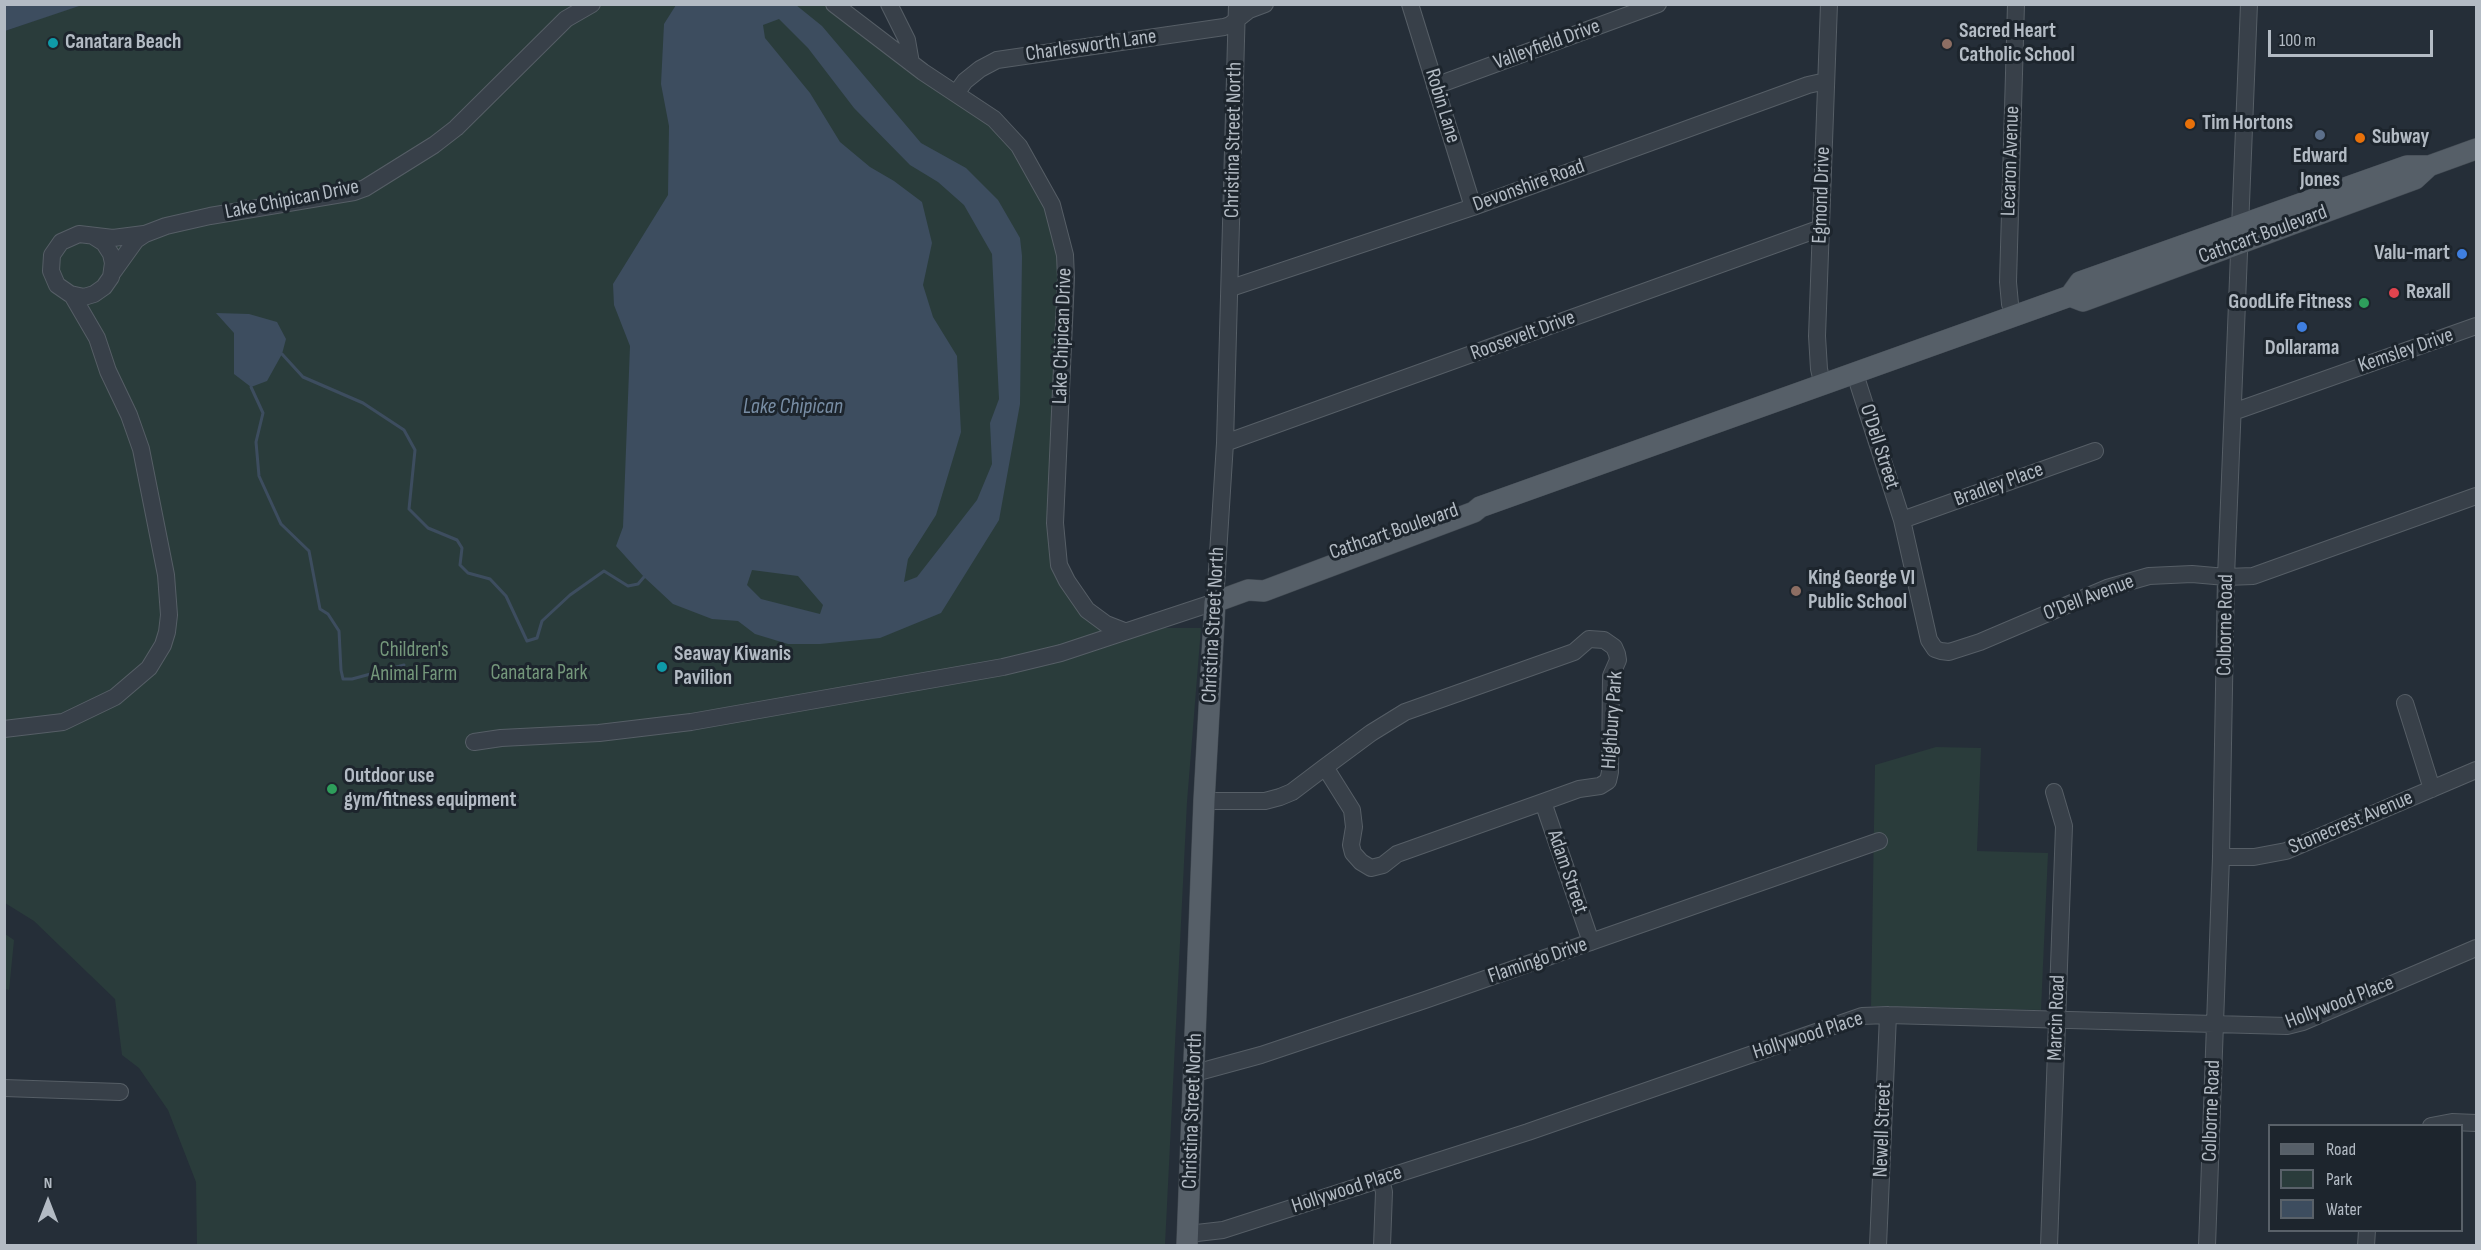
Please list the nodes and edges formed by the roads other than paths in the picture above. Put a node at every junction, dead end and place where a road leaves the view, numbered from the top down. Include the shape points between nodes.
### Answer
1 (592, 4) edge
2 (834, 4) edge
3 (889, 4) edge
4 (1264, 4) edge
5 (1410, 4) edge
6 (1659, 4) edge
7 (1829, 4) edge
8 (2016, 4) edge
9 (2249, 4) edge
10 (1237, 12) edge
11 (911, 63) junction
12 (1826, 81) junction
13 (1435, 86) junction
14 (957, 92) junction
15 (2476, 149) edge
16 (1473, 207) junction
17 (1821, 228) junction
18 (145, 234) junction
19 (2241, 234) junction
20 (93, 237) junction
21 (112, 272) junction
22 (103, 288) junction
23 (1231, 288) junction
24 (72, 295) junction
25 (2015, 316) junction
26 (2476, 326) edge
27 (97, 338) junction
28 (1855, 374) junction
29 (1822, 386) junction
30 (2233, 412) junction
31 (1225, 443) junction
32 (2095, 451) dead end
33 (2476, 496) edge
34 (1902, 520) junction
35 (2226, 577) junction
36 (1215, 602) junction
37 (1124, 631) junction
38 (2405, 704) dead end
39 (4, 729) edge
40 (474, 742) dead end
41 (1325, 767) junction
42 (2476, 770) edge
43 (2432, 789) junction
44 (2054, 792) dead end
45 (1204, 801) junction
46 (1543, 802) junction
47 (1879, 841) dead end
48 (2222, 857) junction
49 (1591, 942) junction
50 (2476, 948) edge
51 (1888, 1015) junction
52 (2056, 1021) junction
53 (2215, 1026) junction
54 (1195, 1073) junction
55 (4, 1088) edge
56 (120, 1092) dead end
57 (2438, 1124) edge
58 (2476, 1124) edge
59 (1382, 1179) junction
60 (1187, 1240) edge
61 (1382, 1245) edge
62 (1878, 1245) edge
63 (2049, 1245) edge
64 (2207, 1245) edge

1 - 18 street, Lake Chipican Drive via 566,19 456,128 365,188 192,220
2 - 11 street, Lake Chipican Drive
3 - 11 street via 907,40
4 - 10 street, Charlesworth Lane
5 - 13 street, Robin Lane
6 - 13 street, Valleyfield Drive
7 - 12 street, Egmond Drive
8 - 25 street, Lecaron Avenue via 2008,282
9 - 19 street, Colborne Road
10 - 14 street, Charlesworth Lane via 1224,27 997,60 980,69
10 - 23 street, Christina Street North
11 - 14 street, Lake Chipican Drive
12 - 16 street, Devonshire Road
12 - 17 street, Egmond Drive
13 - 16 street, Robin Lane
14 - 37 street, Lake Chipican Drive via 994,119 1019,146 1052,205 1065,255 1066,278 1055,523 1059,565 1088,610 1106,624
15 - 19 main road, Cathcart Boulevard via 2429,166 2415,179
16 - 23 street, Devonshire Road
17 - 29 street, Egmond Drive via 1817,336
17 - 31 street, Roosevelt Drive
18 - 20 street, Lake Chipican Drive
18 - 21 street, Lake Chipican Drive via 128,249
19 - 25 main road, Cathcart Boulevard via 2080,282 2070,296
19 - 30 street, Colborne Road
20 - 21 street via 109,251
20 - 24 street via 69,237 53,254 53,278
21 - 22 street
22 - 24 street via 87,296
22 - 27 street via 97,311
23 - 31 street, Christina Street North
24 - 27 street
25 - 28 main road, Cathcart Boulevard
26 - 30 street, Kemsley Drive
27 - 39 street via 147,472 167,581 167,632 149,668 115,697 63,722
28 - 29 main road, Cathcart Boulevard
28 - 34 street, O'Dell Street
29 - 36 main road, Cathcart Boulevard via 1480,507 1264,591 1248,590
30 - 35 street, Colborne Road
31 - 36 street, Christina Street North
32 - 34 street, Bradley Place
33 - 35 street, O'Dell Avenue via 2253,576
34 - 35 street, O'Dell Avenue via 1929,640 1941,651 1980,642 2107,588 2149,576
35 - 48 street, Colborne Road
36 - 37 street
36 - 45 main road, Christina Street North
37 - 40 street via 1022,663 721,718 609,732
38 - 43 street
41 - 45 street, Highbury Park via 1280,797 1265,801
41 - 46 street, Highbury Park via 1352,810 1353,853 1371,868 1383,865 1396,854
41 - 46 street, Highbury Park via 1405,712 1574,651 1589,639 1604,640 1614,648 1618,660 1611,676 1610,777 1600,786
42 - 43 street, Stonecrest Avenue
43 - 48 street, Stonecrest Avenue via 2286,851
44 - 52 street, Marcin Road via 2064,826
45 - 54 main road, Christina Street North
46 - 49 street, Adam Street
47 - 49 street, Flamingo Drive
48 - 53 street, Colborne Road
49 - 54 street, Flamingo Drive via 1288,1046
50 - 53 street, Hollywood Place via 2296,1024
51 - 52 street, Hollywood Place
51 - 59 street, Hollywood Place via 1854,1019
51 - 62 street, Newell Street
52 - 53 street, Hollywood Place
52 - 63 street, Marcin Road
53 - 64 street, Colborne Road
54 - 60 main road, Christina Street North
55 - 56 street
57 - 58 street
59 - 60 street, Hollywood Place
59 - 61 street

